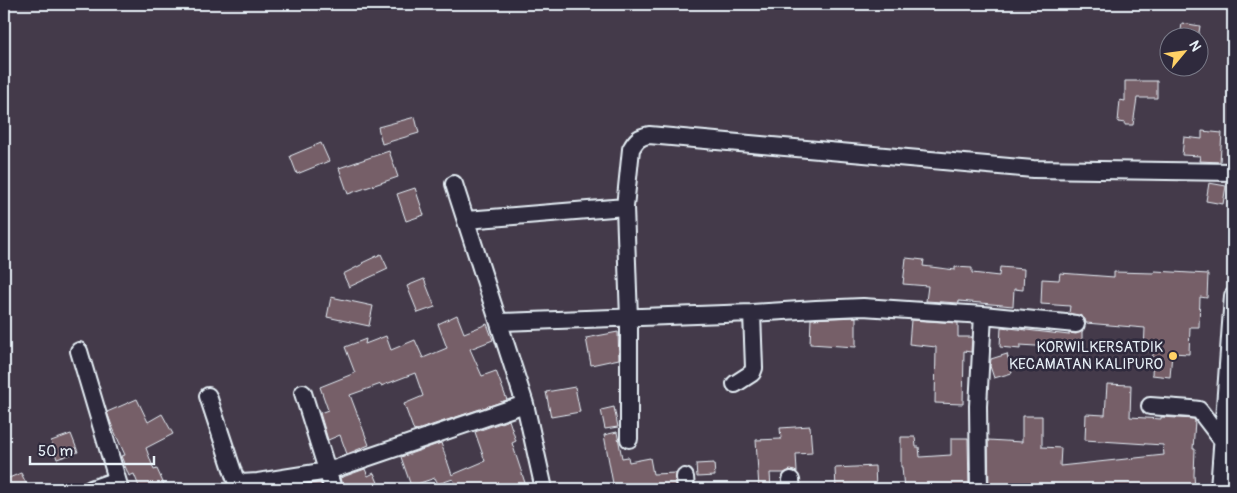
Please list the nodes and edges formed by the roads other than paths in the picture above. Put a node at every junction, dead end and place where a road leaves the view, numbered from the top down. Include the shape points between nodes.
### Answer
1 (1233, 172) edge
2 (454, 184) dead end
3 (625, 207) junction
4 (466, 220) junction
5 (1233, 296) edge
6 (752, 313) junction
7 (983, 315) junction
8 (629, 318) junction
9 (499, 322) junction
10 (1076, 324) dead end
11 (79, 351) dead end
12 (735, 384) dead end
13 (303, 393) dead end
14 (208, 396) dead end
15 (525, 404) junction
16 (1150, 406) dead end
17 (629, 439) dead end
18 (1222, 440) junction
19 (328, 471) junction
20 (118, 485) edge
21 (91, 489) edge
22 (333, 489) edge
23 (544, 489) edge
24 (979, 489) edge
25 (1219, 489) edge

1 - 3 street via 1033,169 649,135 640,136 631,149
2 - 4 street
3 - 4 street
3 - 8 street
4 - 9 street
5 - 18 street
6 - 7 street via 864,307
6 - 8 street
6 - 12 street via 754,368 752,373
7 - 10 street
7 - 24 street via 978,406
8 - 9 street
8 - 17 street
9 - 15 street
11 - 20 street
13 - 19 street
14 - 19 street via 235,478 241,483
15 - 19 street
15 - 23 street
16 - 18 street via 1199,410
18 - 25 street
19 - 22 street
20 - 21 street

